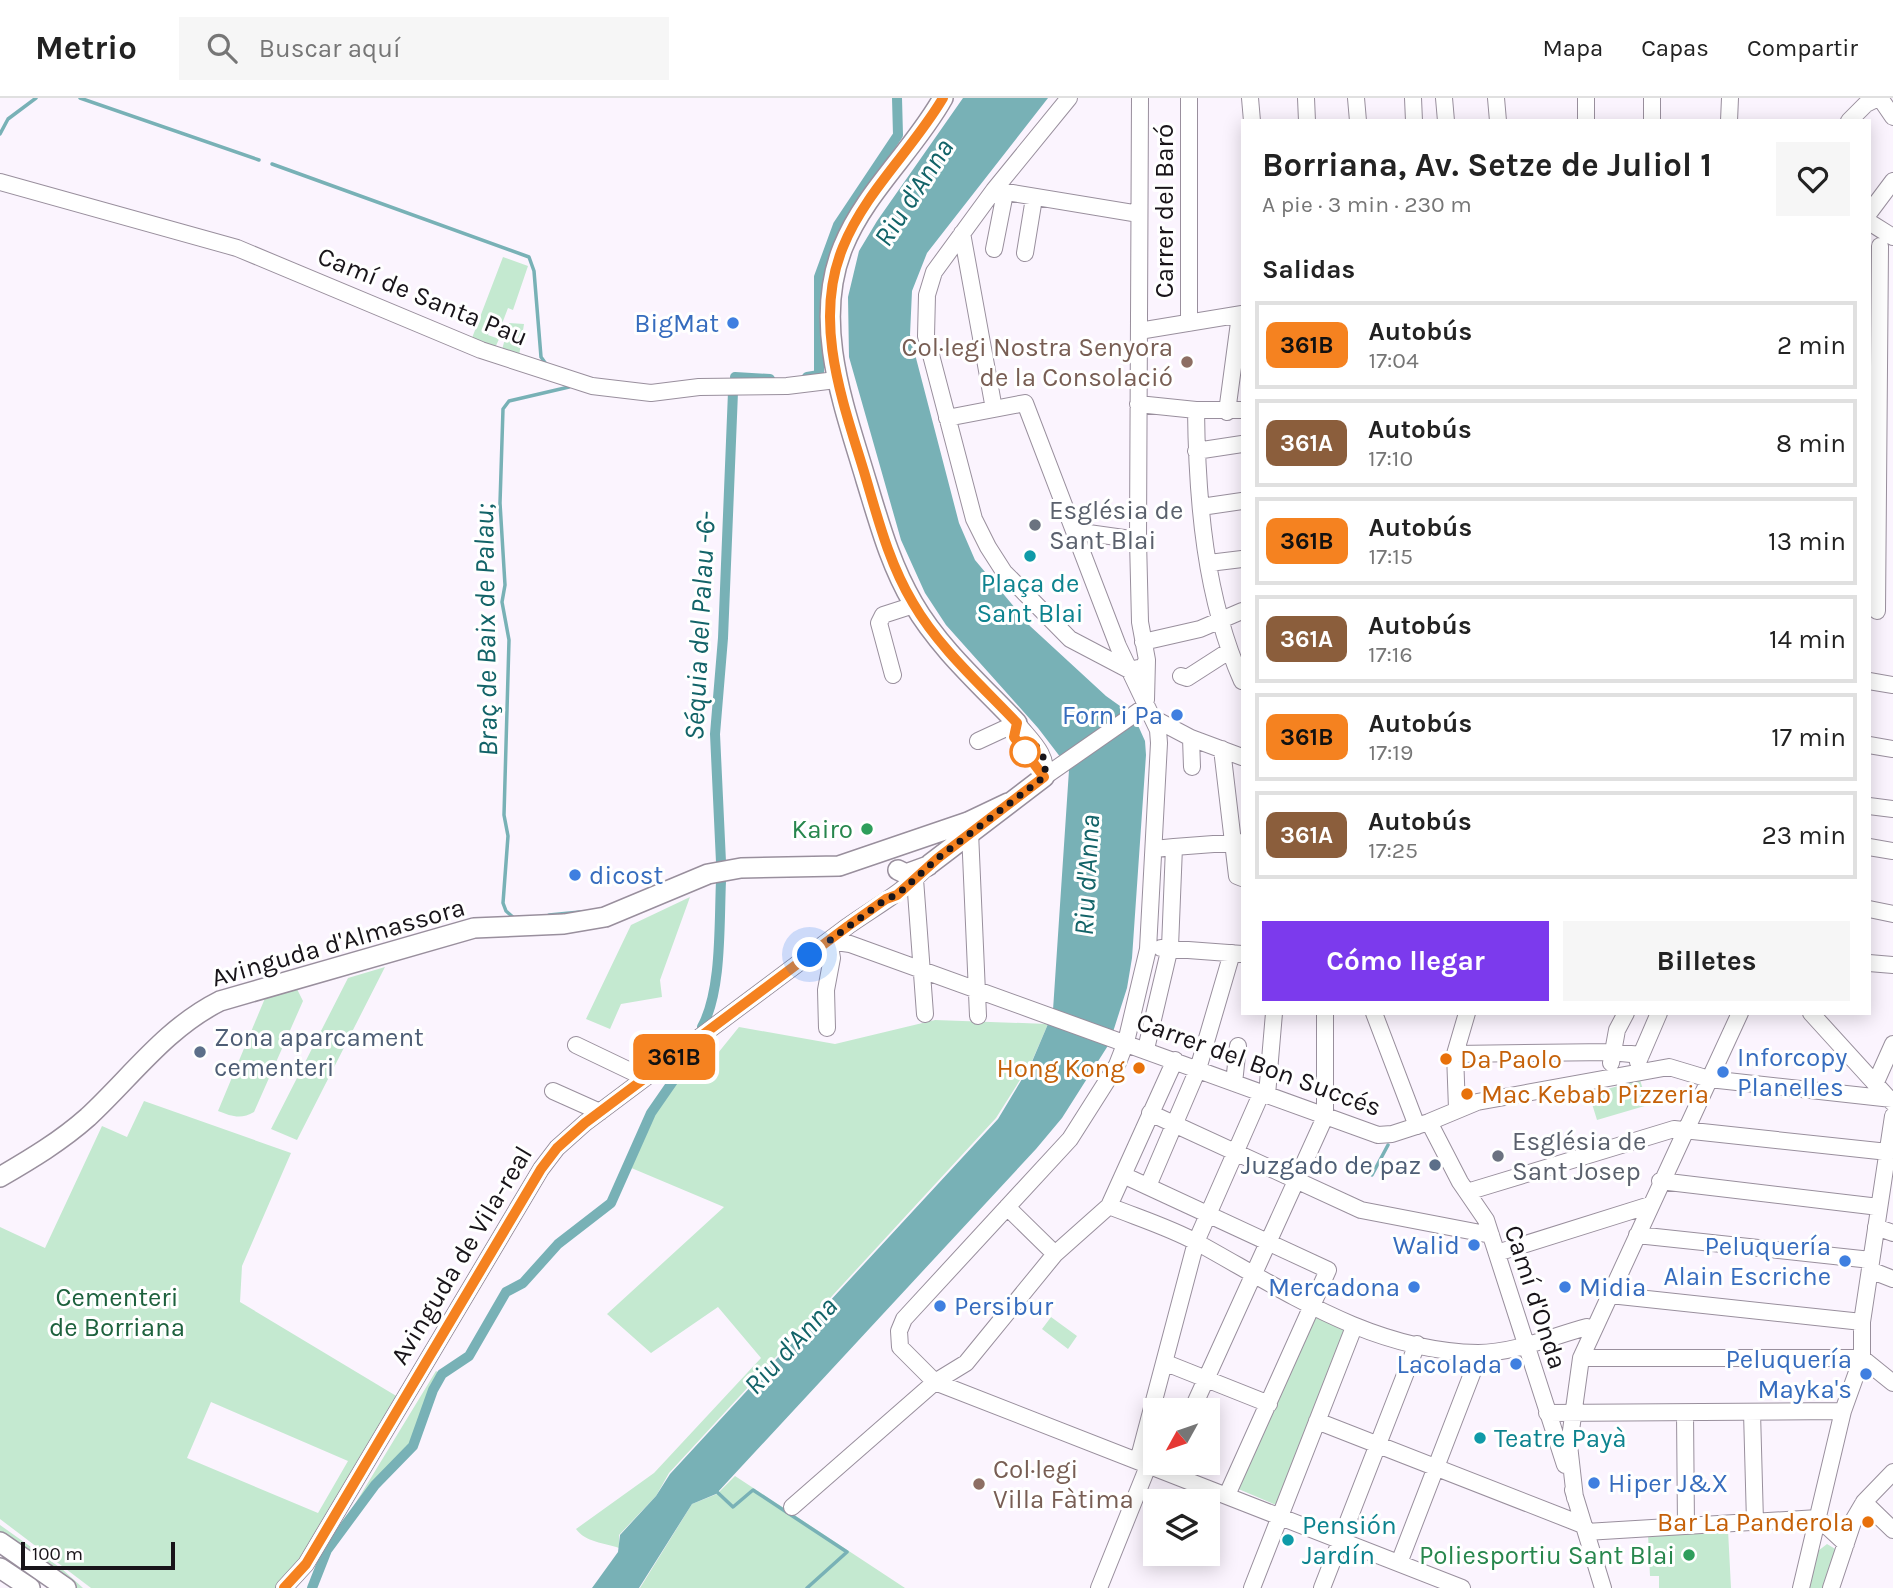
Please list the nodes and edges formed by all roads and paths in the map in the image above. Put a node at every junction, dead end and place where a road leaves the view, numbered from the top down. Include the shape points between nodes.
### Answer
1 (943, 98) edge
2 (1069, 98) edge
3 (1140, 98) edge
4 (1189, 98) edge
5 (1250, 98) edge
6 (1306, 98) edge
7 (1356, 98) edge
8 (1413, 98) edge
9 (1444, 98) edge
10 (1496, 98) edge
11 (1586, 98) edge
12 (1652, 98) edge
13 (1730, 98) edge
14 (1881, 98) edge
15 (1893, 117) edge
16 (1252, 119) edge
17 (1307, 119) edge
18 (1358, 119) edge
19 (1415, 119) edge
20 (1446, 119) edge
21 (1498, 119) edge
22 (1586, 119) edge
23 (1652, 119) edge
24 (1729, 119) edge
25 (1851, 119) edge
26 (0, 181) edge
27 (1893, 181) edge
28 (999, 191) junction
29 (1034, 198) junction
30 (1871, 210) edge
31 (1139, 214) junction
32 (1871, 225) edge
33 (962, 233) junction
34 (1884, 244) edge
35 (993, 249) dead end
36 (1026, 253) dead end
37 (1241, 315) edge
38 (1189, 323) junction
39 (1139, 331) junction
40 (836, 380) junction
41 (1138, 404) junction
42 (994, 409) junction
43 (1196, 410) junction
44 (1235, 411) edge
45 (947, 418) junction
46 (1241, 444) edge
47 (1196, 451) junction
48 (1880, 454) edge
49 (1241, 501) edge
50 (1201, 507) junction
51 (1074, 531) junction
52 (1138, 540) junction
53 (1241, 559) edge
54 (1209, 563) junction
55 (914, 605) junction
56 (1241, 611) edge
57 (1880, 611) edge
58 (1220, 620) junction
59 (1143, 642) junction
60 (1118, 646) junction
61 (1229, 652) junction
62 (1147, 660) junction
63 (1129, 670) junction
64 (893, 675) dead end
65 (1181, 676) dead end
66 (1241, 679) edge
67 (1871, 681) edge
68 (1893, 685) edge
69 (1144, 713) junction
70 (1017, 723) junction
71 (1191, 738) junction
72 (978, 741) dead end
73 (1871, 745) edge
74 (1222, 749) junction
75 (1893, 749) edge
76 (1241, 757) edge
77 (1192, 767) dead end
78 (1044, 777) junction
79 (1871, 806) edge
80 (1893, 809) edge
81 (969, 827) junction
82 (914, 840) junction
83 (1237, 842) edge
84 (1871, 847) edge
85 (1174, 848) junction
86 (1153, 849) junction
87 (1893, 851) edge
88 (868, 858) junction
89 (897, 869) junction
90 (924, 870) junction
91 (1240, 877) edge
92 (886, 899) junction
93 (1871, 909) edge
94 (1893, 914) edge
95 (848, 926) junction
96 (830, 941) junction
97 (850, 944) junction
98 (1170, 947) junction
99 (1148, 949) junction
100 (1237, 953) edge
101 (1871, 962) edge
102 (1893, 965) edge
103 (922, 969) junction
104 (978, 989) junction
105 (925, 1014) dead end
106 (1275, 1015) edge
107 (1325, 1015) edge
108 (1375, 1015) edge
109 (1466, 1015) edge
110 (1625, 1015) edge
111 (1658, 1015) edge
112 (1739, 1015) edge
113 (1813, 1015) edge
114 (978, 1016) dead end
115 (827, 1028) dead end
116 (1119, 1040) junction
117 (1893, 1044) edge
118 (576, 1045) dead end
119 (1238, 1046) dead end
120 (1146, 1049) junction
121 (1611, 1052) junction
122 (1455, 1054) junction
123 (1641, 1055) junction
124 (1175, 1060) junction
125 (1198, 1069) junction
126 (1634, 1072) junction
127 (1612, 1076) junction
128 (645, 1078) junction
129 (1709, 1079) junction
130 (1876, 1082) junction
131 (1234, 1083) junction
132 (552, 1091) dead end
133 (1264, 1095) junction
134 (1457, 1109) junction
135 (1893, 1110) edge
136 (600, 1112) junction
137 (1150, 1113) junction
138 (1325, 1117) junction
139 (1174, 1124) junction
140 (1423, 1124) junction
141 (1685, 1129) junction
142 (1235, 1152) junction
143 (1888, 1152) junction
144 (1889, 1171) edge
145 (1123, 1175) junction
146 (0, 1177) edge
147 (1660, 1181) junction
148 (1295, 1182) junction
149 (1148, 1186) junction
150 (1467, 1192) junction
151 (1650, 1205) junction
152 (1110, 1206) junction
153 (1007, 1207) junction
154 (1879, 1208) junction
155 (1207, 1213) junction
156 (1876, 1227) junction
157 (1893, 1233) edge
158 (1491, 1235) junction
159 (1637, 1235) junction
160 (1268, 1241) junction
161 (1196, 1242) junction
162 (1497, 1252) junction
163 (1055, 1254) junction
164 (1871, 1265) junction
165 (1253, 1276) junction
166 (1893, 1279) edge
167 (1610, 1295) junction
168 (1310, 1307) junction
169 (1862, 1322) junction
170 (1354, 1327) junction
171 (1592, 1331) junction
172 (1417, 1343) junction
173 (1526, 1343) junction
174 (1480, 1353) junction
175 (1581, 1358) junction
176 (1862, 1358) junction
177 (1166, 1363) junction
178 (1206, 1378) junction
179 (935, 1382) junction
180 (1893, 1383) edge
181 (1158, 1398) edge
182 (1197, 1398) edge
183 (1269, 1404) junction
184 (1843, 1411) junction
185 (1573, 1412) junction
186 (1752, 1412) junction
187 (1548, 1413) junction
188 (1685, 1413) junction
189 (1317, 1421) junction
190 (1377, 1445) junction
191 (1143, 1463) joint
192 (1436, 1469) junction
193 (1893, 1472) edge
194 (1184, 1475) edge
195 (1227, 1495) junction
196 (1575, 1498) junction
197 (1864, 1502) junction
198 (792, 1507) dead end
199 (1279, 1514) junction
200 (1818, 1518) junction
201 (1755, 1522) junction
202 (1686, 1526) junction
203 (1585, 1528) junction
204 (1893, 1530) edge
205 (1340, 1540) junction
206 (0, 1542) edge
207 (1846, 1544) junction
208 (1399, 1563) junction
209 (306, 1564) junction
210 (0, 1567) edge
211 (30, 1588) edge
212 (66, 1588) edge
213 (284, 1588) edge
214 (299, 1588) edge
215 (1099, 1588) edge
216 (1252, 1588) edge
217 (1322, 1588) edge
218 (1462, 1588) edge
219 (1603, 1588) edge
220 (1801, 1588) edge
221 (1831, 1588) edge

1 - 40 main road via 842,248 831,302
2 - 28 street
3 - 31 street
4 - 38 street, Carrer del Baró
5 - 16 street
6 - 17 street
7 - 18 street
8 - 19 street
9 - 20 street
10 - 21 street
11 - 22 street
12 - 23 street
13 - 24 street
14 - 15 street
14 - 25 street via 1866,104
26 - 40 street, Camí de Santa Pau via 237,248 481,350 592,386 651,393
27 - 30 street
28 - 29 street
28 - 33 street
28 - 35 street
29 - 31 street
29 - 36 street
31 - 39 street
32 - 34 street
33 - 42 street
33 - 45 street via 934,272 924,319
34 - 48 street
37 - 38 street
37 - 44 street
38 - 39 street
39 - 41 street
40 - 55 main road via 891,560
41 - 43 street
41 - 52 street
42 - 45 street
42 - 51 street via 1025,403
43 - 44 street
43 - 47 street
45 - 63 street via 974,519 1004,572 1070,639
46 - 47 street
47 - 50 street
48 - 57 street
49 - 50 street
50 - 54 street
51 - 52 street
51 - 60 street
52 - 59 street
53 - 54 street
54 - 58 street
55 - 64 street via 883,615 879,623
55 - 70 main road via 943,645
56 - 58 street
58 - 59 street
58 - 61 street
59 - 60 street via 1128,636
59 - 62 street
60 - 63 street
61 - 65 street via 1187,678
61 - 66 street
62 - 63 street via 1143,667
62 - 69 street
63 - 69 street
67 - 68 street
69 - 71 street
69 - 78 street
69 - 86 street via 1159,743
70 - 72 street
70 - 78 street via 1043,755
71 - 74 street
71 - 77 street
73 - 75 street
74 - 76 street
74 - 83 street
78 - 81 main road
79 - 80 street
81 - 82 main road, Avinguda d'Almassora
81 - 90 main road, Avinguda de Vila-real
81 - 104 street
82 - 88 main road, Avinguda d'Almassora
82 - 89 main road via 895,856
82 - 90 main road via 933,848
83 - 85 street
83 - 91 street
84 - 87 street
85 - 86 street
85 - 98 street
86 - 99 street
88 - 89 main road via 880,858
88 - 146 main road, Avinguda d'Almassora via 839,866 741,868 708,874 605,918 474,928 220,1001 163,1040 87,1118 46,1151
89 - 90 main road via 906,874
89 - 92 street
90 - 92 street, Avinguda de Vila-real
90 - 103 street
92 - 95 street, Avinguda de Vila-real
93 - 94 street
95 - 96 street, Avinguda de Vila-real
95 - 97 street
96 - 97 street, Carrer del Bon Succés
96 - 115 street
96 - 128 street, Avinguda de Vila-real
97 - 103 street, Carrer del Bon Succés
98 - 99 street
98 - 100 street
98 - 120 street
99 - 116 street
100 - 125 street
101 - 102 street
103 - 104 street, Carrer del Bon Succés
103 - 105 street
104 - 114 street
104 - 116 street, Carrer del Bon Succés
106 - 133 street
107 - 138 street
108 - 140 street, Camí d'Onda
109 - 122 street
110 - 121 street
111 - 123 street
112 - 129 street, Camí d'Onda
113 - 130 street
116 - 120 street, Carrer del Bon Succés
116 - 153 street via 1102,1091 1070,1139
117 - 130 street
118 - 128 street
119 - 131 street
120 - 124 street, Carrer del Bon Succés
121 - 122 street
121 - 123 street
121 - 127 street
122 - 134 street
123 - 126 street
124 - 125 street, Carrer del Bon Succés
124 - 137 street
125 - 131 street, Carrer del Bon Succés
125 - 139 street
126 - 127 street, Carrer del Bon Succés
126 - 129 street, Carrer del Bon Succés via 1669,1067
127 - 134 street, Carrer del Bon Succés
128 - 136 street, Avinguda de Vila-real
129 - 135 street, Carrer del Bon Succés
129 - 141 street, Camí d'Onda
130 - 135 street
131 - 133 street, Carrer del Bon Succés
132 - 136 street
133 - 138 street, Carrer del Bon Succés
133 - 142 street
134 - 140 street, Carrer del Bon Succés
135 - 143 street
136 - 209 street, Avinguda de Vila-real via 557,1148 541,1169
137 - 139 street
137 - 145 street
138 - 140 street, Carrer del Bon Succés via 1378,1135
138 - 148 street
139 - 142 street
139 - 149 street
140 - 150 street, Camí d'Onda
141 - 143 street
141 - 147 street, Camí d'Onda
141 - 150 street
142 - 148 street
142 - 155 street
143 - 144 street
144 - 154 street
145 - 149 street
145 - 152 street
147 - 151 street, Camí d'Onda
147 - 154 street
148 - 158 street via 1361,1210
148 - 160 street
149 - 155 street
150 - 158 street, Camí d'Onda via 1478,1204
151 - 159 street, Camí d'Onda
151 - 162 street
152 - 161 street
152 - 163 street
153 - 163 street
153 - 179 street via 904,1319 898,1338 905,1355
154 - 156 street
155 - 160 street
155 - 161 street
156 - 157 street
156 - 164 street
158 - 162 street, Camí d'Onda
159 - 164 street
159 - 167 street, Camí d'Onda
160 - 165 street
160 - 168 street via 1328,1270
161 - 165 street
161 - 177 street
162 - 173 street, Camí d'Onda
163 - 179 street via 978,1351
164 - 166 street
164 - 169 street
165 - 168 street
165 - 178 street
167 - 169 street
167 - 171 street, Camí d'Onda
168 - 170 street
168 - 183 street
169 - 176 street
170 - 172 street
170 - 189 street
171 - 173 street via 1587,1327
171 - 175 street, Camí d'Onda
172 - 174 street
172 - 190 street
173 - 174 street
173 - 187 street, Camí d'Onda
174 - 192 street
175 - 176 street
175 - 185 street, Camí d'Onda
176 - 180 street
176 - 184 street
177 - 178 street
177 - 181 street
178 - 182 street
178 - 183 street
179 - 191 street
179 - 198 street
183 - 195 street
184 - 186 street
184 - 200 street
185 - 187 street via 1561,1416
185 - 188 street
185 - 196 street, Camí d'Onda via 1569,1445
186 - 188 street
186 - 201 street
187 - 196 street, Camí d'Onda
188 - 202 street
189 - 190 street
189 - 199 street
190 - 192 street
190 - 205 street
191 - 215 street
192 - 203 street
192 - 208 street
193 - 197 street
194 - 195 street
195 - 199 street
196 - 203 street, Camí d'Onda
197 - 204 street
197 - 207 street
199 - 205 street
199 - 216 street
200 - 201 street
200 - 207 street
200 - 220 street
201 - 202 street
202 - 203 street
203 - 219 street, Camí d'Onda
205 - 208 street
205 - 217 street
206 - 212 main road
207 - 221 street
208 - 218 street
209 - 213 street, Avinguda de Vila-real
209 - 214 street, Avinguda de Vila-real
210 - 211 main road

